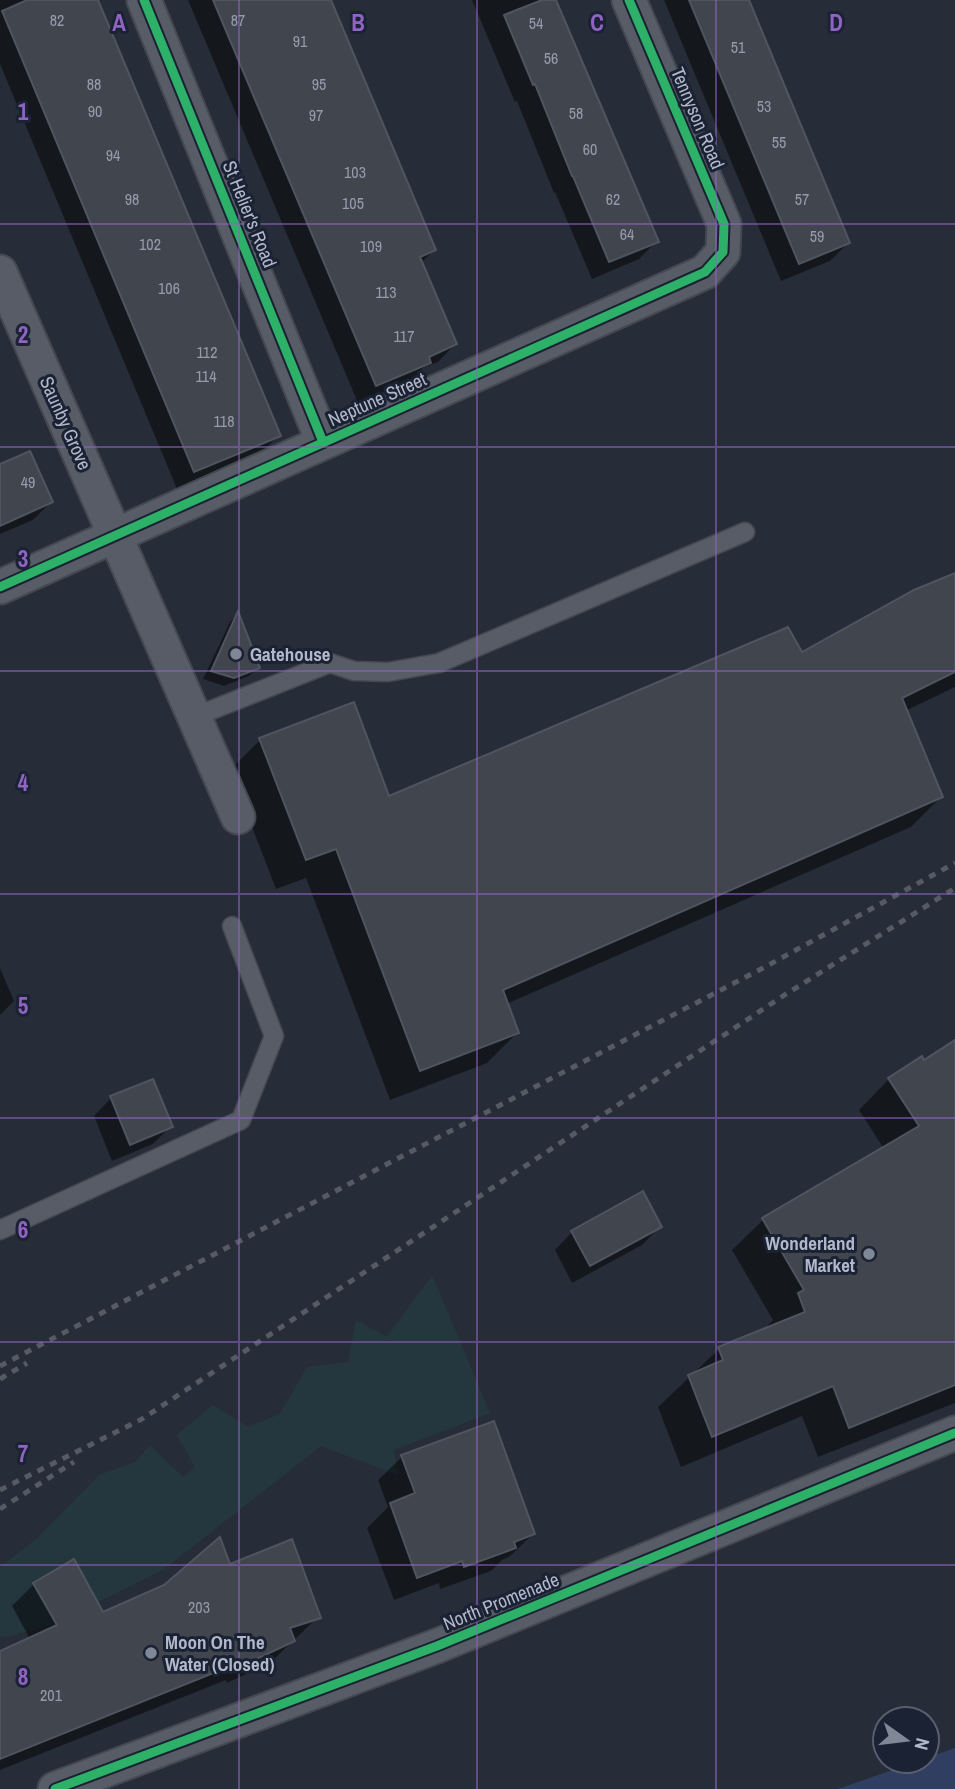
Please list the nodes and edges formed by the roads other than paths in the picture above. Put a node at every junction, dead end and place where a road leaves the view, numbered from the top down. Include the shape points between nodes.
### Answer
1 (144, 0) edge
2 (629, 0) edge
3 (723, 252) joint
4 (0, 272) edge
5 (323, 442) junction
6 (746, 532) dead end
7 (115, 535) junction
8 (0, 587) edge
9 (194, 717) junction
10 (237, 817) dead end
11 (232, 926) dead end
12 (0, 1231) edge
13 (955, 1433) edge
14 (55, 1789) edge

1 - 5 street, St Helier's Road
2 - 3 street, Tennyson Road via 724,224
3 - 5 street, Neptune Street via 705,272
4 - 7 street, Saunby Grove
5 - 7 street, Neptune Street
6 - 9 lane via 439,663 388,673 354,671 330,663
7 - 8 street, Neptune Street
7 - 9 street, Saunby Grove
9 - 10 street, Saunby Grove
11 - 12 lane via 274,1035 241,1119
13 - 14 street, North Promenade via 437,1646

